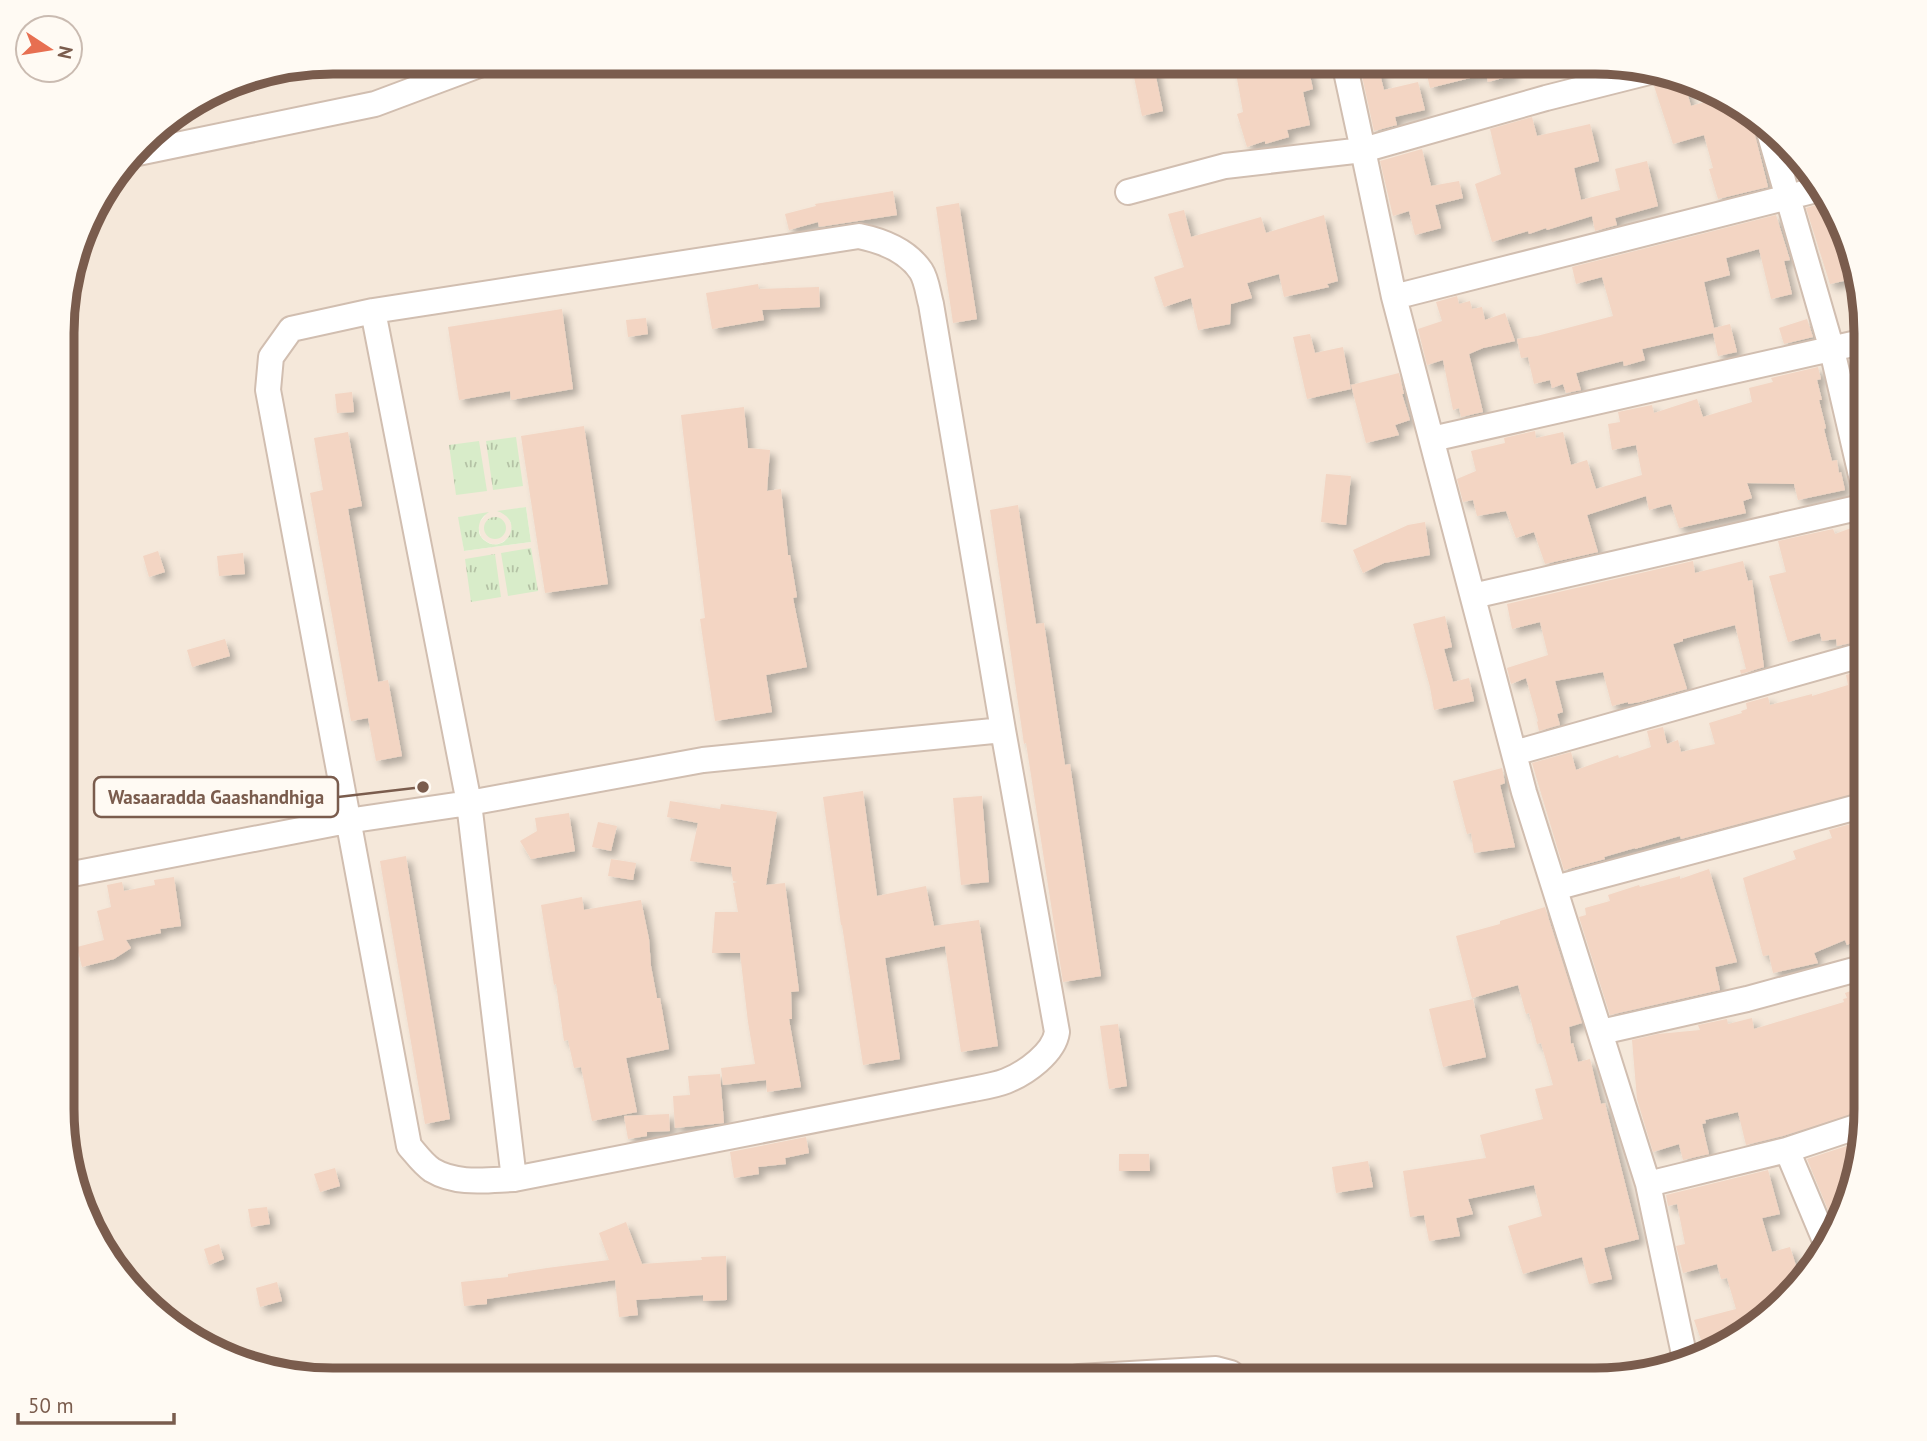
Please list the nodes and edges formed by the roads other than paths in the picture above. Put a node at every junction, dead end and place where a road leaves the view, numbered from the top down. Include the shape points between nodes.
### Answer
1 (455, 74) edge
2 (1346, 74) edge
3 (1632, 76) edge
4 (1773, 145) edge
5 (1363, 150) junction
6 (147, 151) edge
7 (1811, 191) edge
8 (1128, 192) dead end
9 (1789, 197) junction
10 (1394, 297) junction
11 (373, 311) junction
12 (1854, 344) edge
13 (1832, 350) junction
14 (1432, 439) junction
15 (1854, 445) edge
16 (1854, 509) edge
17 (1473, 596) junction
18 (1854, 657) edge
19 (1003, 730) junction
20 (1514, 753) junction
21 (469, 803) junction
22 (1854, 808) edge
23 (347, 821) junction
24 (74, 874) edge
25 (1555, 888) junction
26 (1854, 970) edge
27 (1601, 1031) junction
28 (1853, 1128) edge
29 (1787, 1150) junction
30 (514, 1179) junction
31 (1648, 1184) junction
32 (1822, 1233) edge
33 (1684, 1352) edge

1 - 6 street via 375,104
2 - 5 street
3 - 5 street
4 - 9 street
5 - 8 street via 1225,166
5 - 10 street
7 - 9 street
9 - 10 street
9 - 13 street
10 - 14 street
11 - 19 street via 859,236 880,240 907,255 922,273 931,304
11 - 21 street
11 - 23 street via 291,329 271,357 268,390
12 - 13 street
13 - 14 street
13 - 15 street
14 - 17 street
16 - 17 street
17 - 20 street
18 - 20 street
19 - 21 street via 703,760
19 - 30 street via 1057,1032 1054,1044 1032,1066 1007,1081 973,1089
20 - 25 street
21 - 23 street
21 - 30 street
22 - 25 street
23 - 24 street
23 - 30 street via 409,1146 433,1171 461,1181
25 - 27 street
26 - 27 street
27 - 31 street
28 - 29 street
29 - 31 street
29 - 32 street
31 - 33 street

